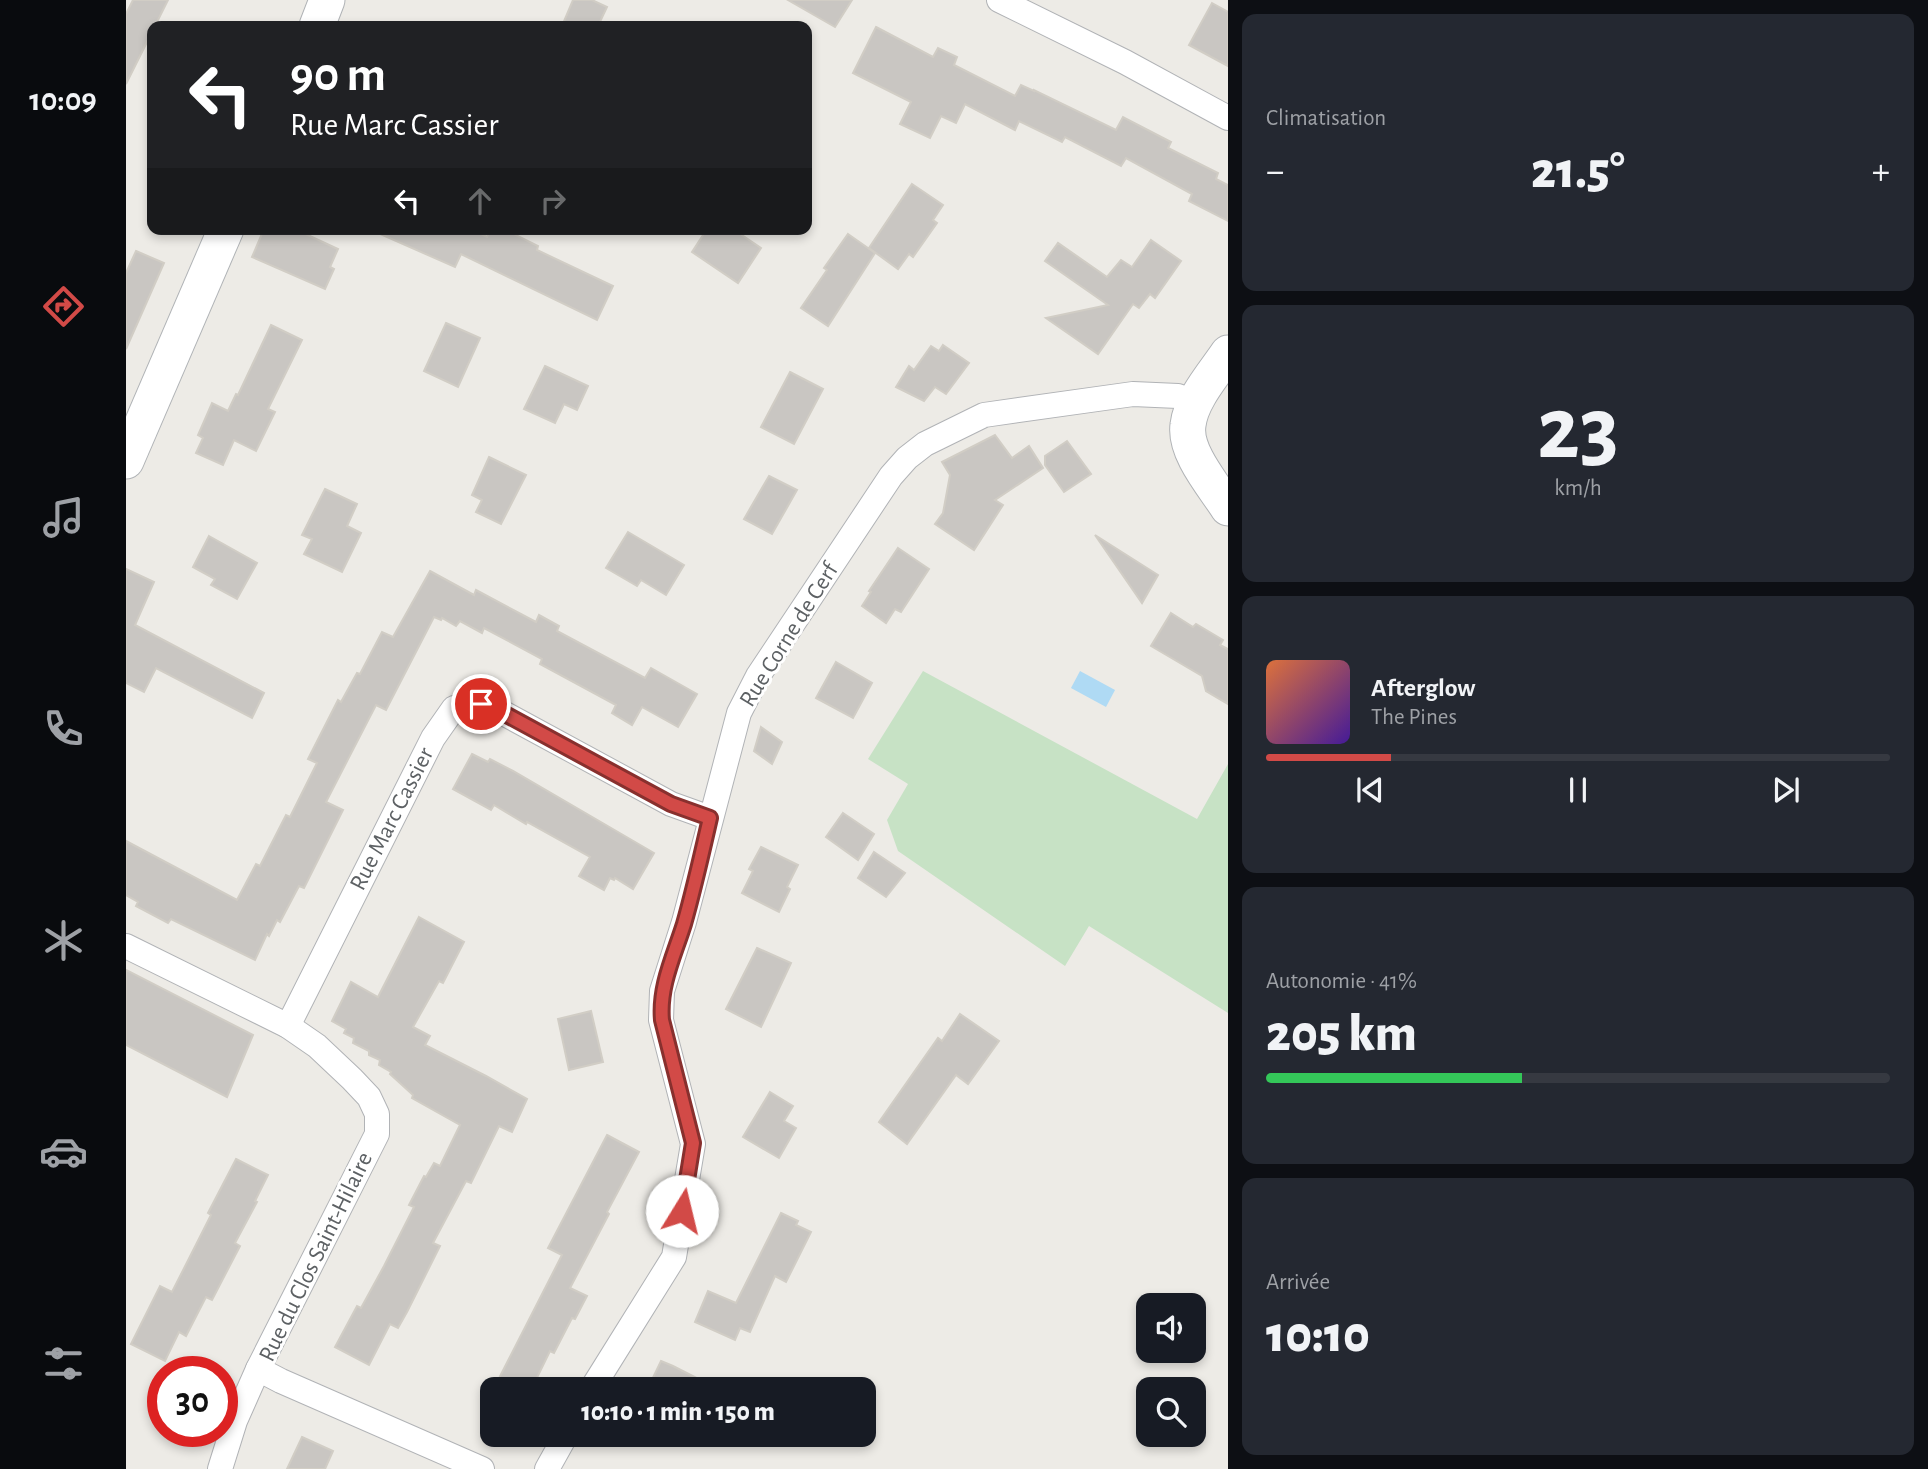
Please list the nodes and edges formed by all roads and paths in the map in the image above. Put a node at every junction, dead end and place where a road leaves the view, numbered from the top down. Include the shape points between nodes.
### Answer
1 (327, 0) edge
2 (999, 0) edge
3 (319, 21) edge
4 (1228, 118) edge
5 (223, 235) edge
6 (1228, 353) edge
7 (1195, 402) junction
8 (126, 461) edge
9 (1228, 508) edge
10 (710, 818) junction
11 (126, 946) edge
12 (288, 1026) junction
13 (258, 1369) junction
14 (599, 1377) edge
15 (559, 1447) edge
16 (220, 1469) edge
17 (482, 1469) edge
18 (547, 1469) edge

1 - 3 main road
2 - 4 street
5 - 8 main road
6 - 7 main road
7 - 9 main road via 1189,439
7 - 10 street, Rue Corne de Cerf via 1178,396 1133,394 984,415 925,443 907,458 758,676 740,713
10 - 12 street, Rue Marc Cassier via 671,804 494,708 466,704 454,708 433,738
10 - 14 street, Rue Corne de Cerf via 662,991 662,1020 693,1143 674,1256
11 - 12 street
12 - 13 street, Rue du Clos Saint-Hilaire via 317,1046 369,1097 377,1114 377,1134
13 - 16 street
13 - 17 street, Rue du Clos Saint-Hilaire
15 - 18 street

